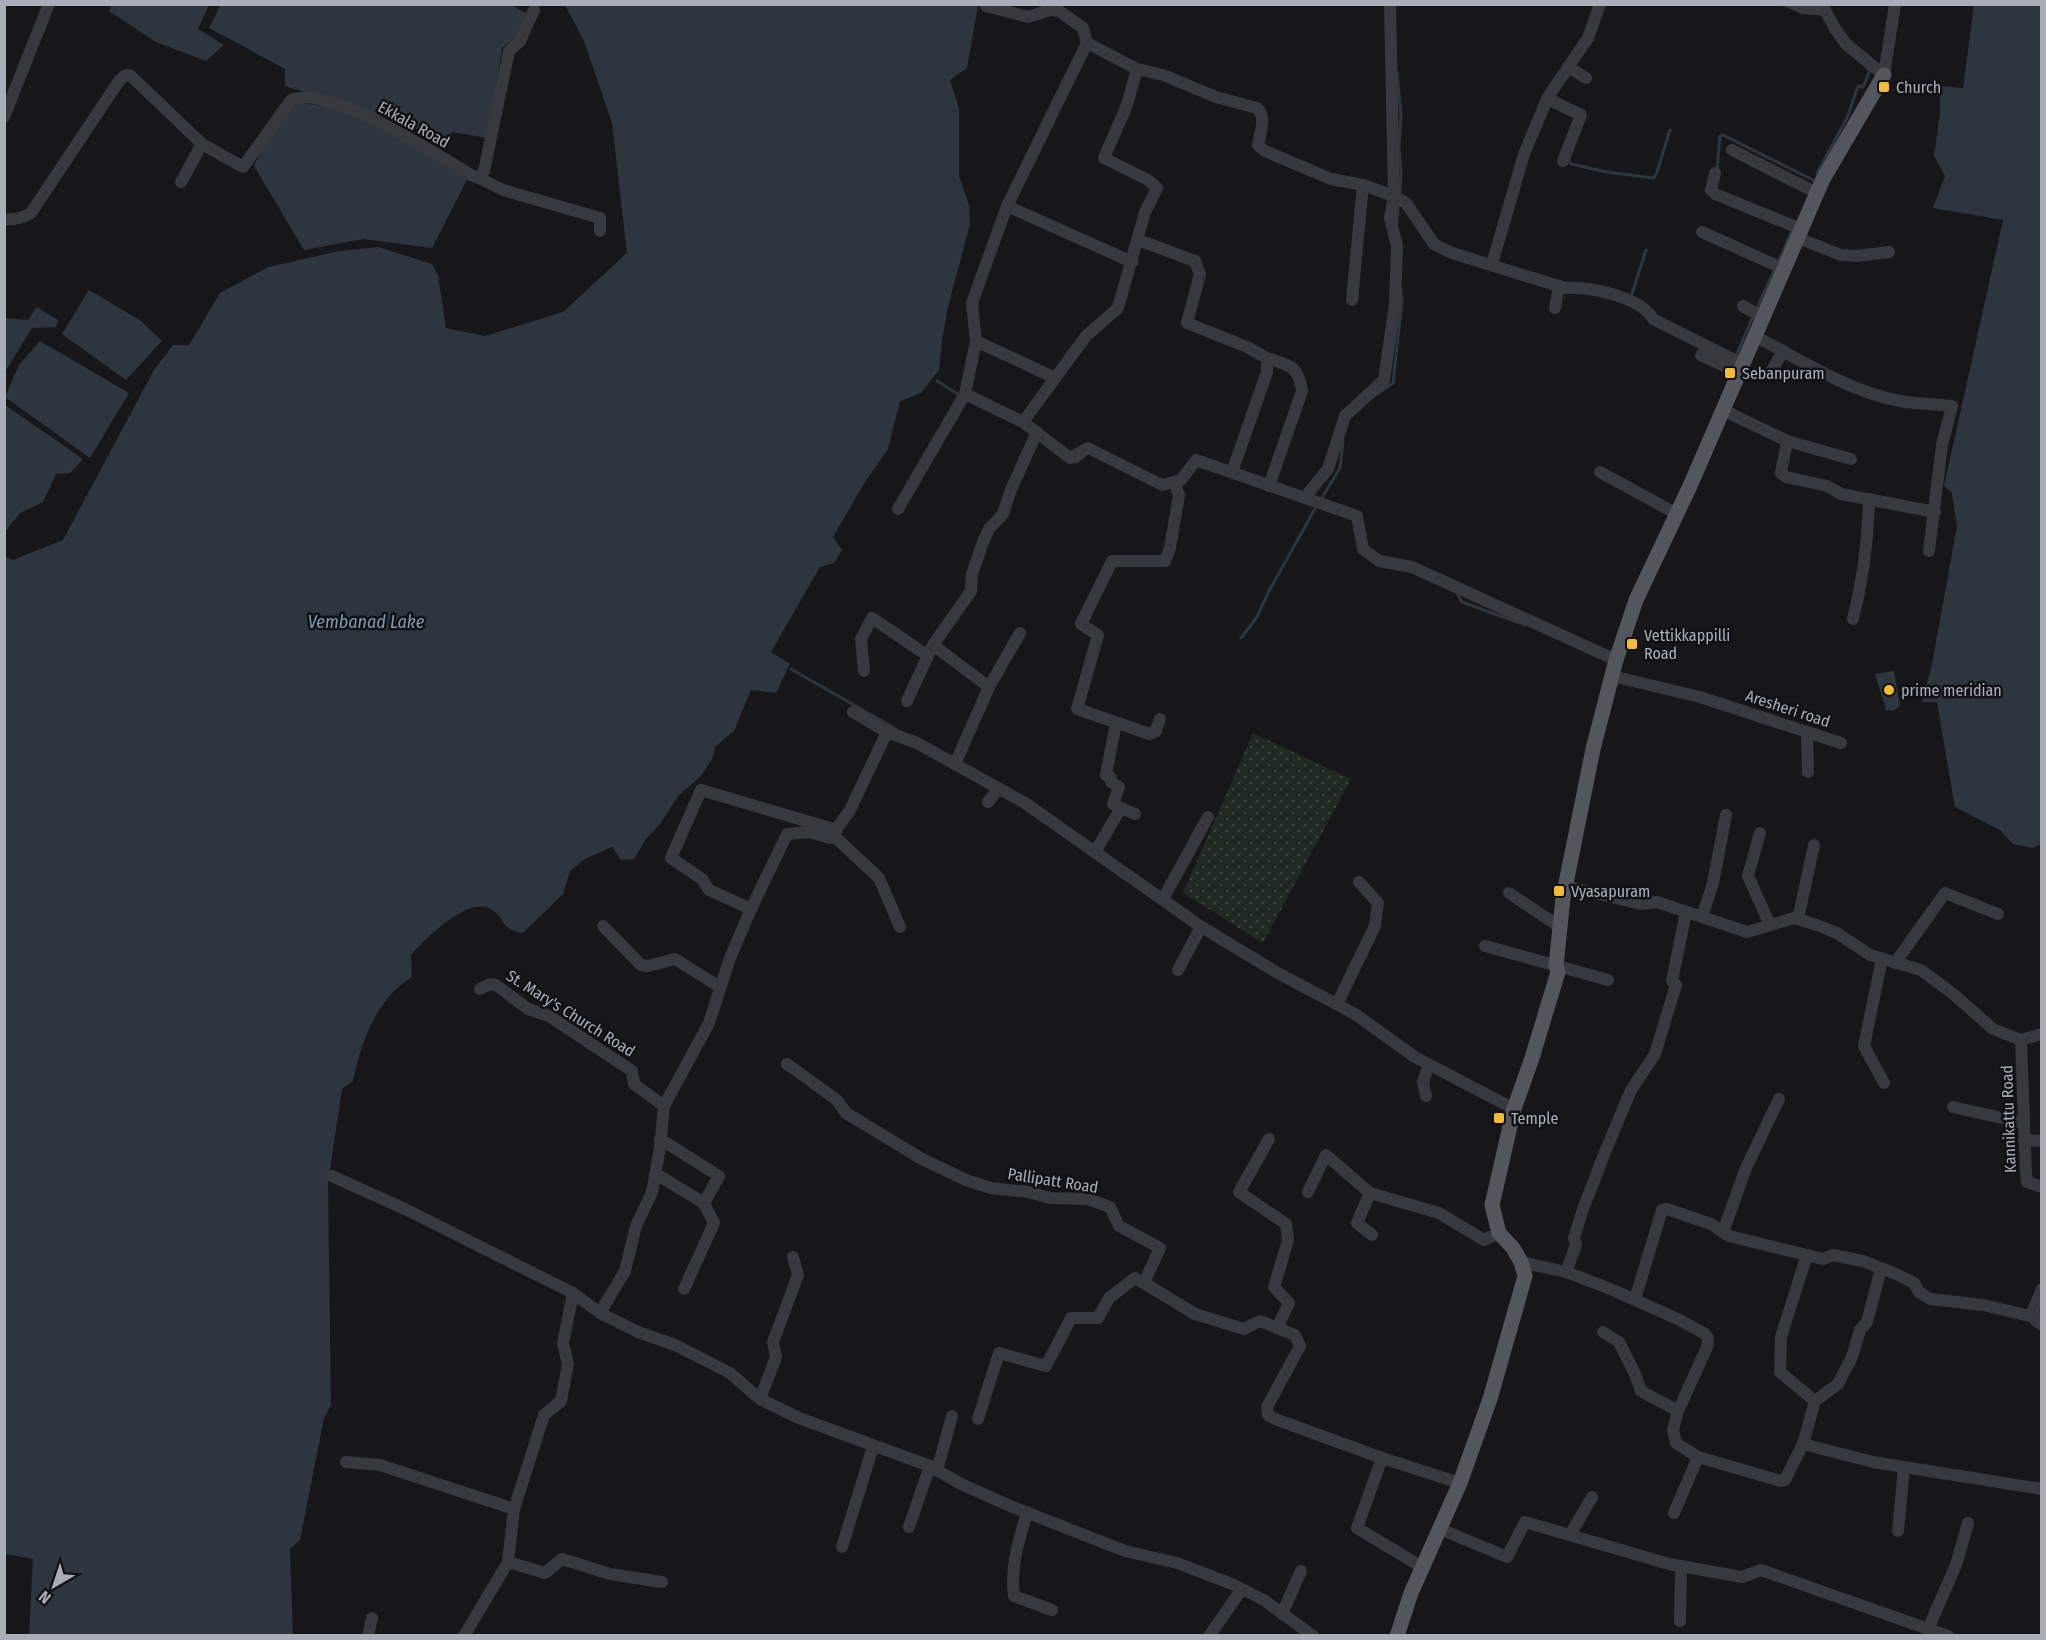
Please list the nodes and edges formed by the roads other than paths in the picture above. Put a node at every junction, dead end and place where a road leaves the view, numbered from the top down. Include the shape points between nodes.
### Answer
1 (49, 4) edge
2 (1024, 4) edge
3 (1390, 4) edge
4 (1600, 4) edge
5 (1794, 4) edge
6 (1895, 4) edge
7 (986, 6) dead end
8 (534, 10) dead end
9 (1028, 17) junction
10 (1087, 43) junction
11 (1568, 67) junction
12 (1137, 69) junction
13 (1884, 75) junction
14 (1586, 78) dead end
15 (1548, 99) junction
16 (4, 117) edge
17 (202, 144) junction
18 (1732, 150) dead end
19 (1563, 161) dead end
20 (1715, 173) dead end
21 (479, 178) junction
22 (181, 182) dead end
23 (1363, 185) junction
24 (1817, 193) junction
25 (1394, 196) junction
26 (1007, 206) junction
27 (4, 219) edge
28 (600, 231) dead end
29 (1701, 232) dead end
30 (1800, 234) junction
31 (1138, 240) junction
32 (1889, 252) dead end
33 (1132, 262) junction
34 (1492, 264) junction
35 (1784, 269) junction
36 (1559, 286) junction
37 (1352, 300) dead end
38 (1743, 306) dead end
39 (1555, 308) dead end
40 (1763, 318) junction
41 (1755, 336) junction
42 (976, 341) junction
43 (1783, 351) junction
44 (1701, 355) dead end
45 (1267, 358) junction
46 (1741, 368) junction
47 (1772, 372) dead end
48 (1055, 378) junction
49 (965, 394) junction
50 (1723, 410) junction
51 (1023, 422) junction
52 (1037, 432) junction
53 (1787, 441) junction
54 (1851, 459) dead end
55 (1232, 472) junction
56 (1600, 472) dead end
57 (1174, 482) junction
58 (1269, 486) junction
59 (1305, 497) junction
60 (1869, 500) junction
61 (898, 509) dead end
62 (1935, 512) junction
63 (1677, 514) junction
64 (1929, 551) dead end
65 (1853, 620) dead end
66 (1020, 633) dead end
67 (931, 651) junction
68 (1616, 660) junction
69 (864, 671) dead end
70 (1612, 676) junction
71 (989, 687) junction
72 (907, 701) dead end
73 (853, 712) dead end
74 (1160, 719) dead end
75 (1116, 723) junction
76 (887, 732) junction
77 (1807, 732) junction
78 (1841, 743) dead end
79 (955, 764) junction
80 (1808, 772) dead end
81 (998, 789) junction
82 (988, 802) dead end
83 (1121, 808) junction
84 (1135, 814) dead end
85 (1726, 815) dead end
86 (1208, 818) dead end
87 (835, 832) junction
88 (1761, 833) dead end
89 (1814, 845) dead end
90 (1095, 852) junction
91 (1359, 882) dead end
92 (1565, 886) junction
93 (1509, 893) dead end
94 (1162, 899) junction
95 (751, 909) junction
96 (1686, 912) junction
97 (1998, 914) dead end
98 (1702, 917) junction
99 (1798, 919) junction
100 (1770, 925) junction
101 (603, 926) dead end
102 (900, 927) dead end
103 (1201, 927) junction
104 (1560, 927) junction
105 (1485, 946) dead end
106 (1882, 959) junction
107 (1895, 963) junction
108 (1556, 966) junction
109 (1178, 970) dead end
110 (1608, 980) dead end
111 (720, 987) junction
112 (480, 989) dead end
113 (1336, 1004) junction
114 (2042, 1034) edge
115 (2021, 1040) junction
116 (787, 1064) dead end
117 (1429, 1065) junction
118 (1884, 1083) dead end
119 (1426, 1096) dead end
120 (1779, 1099) dead end
121 (664, 1106) junction
122 (1953, 1107) dead end
123 (1514, 1108) junction
124 (2024, 1123) junction
125 (660, 1139) junction
126 (1269, 1139) dead end
127 (2024, 1140) junction
128 (2042, 1141) edge
129 (656, 1174) junction
130 (332, 1176) dead end
131 (2042, 1187) edge
132 (1308, 1192) dead end
133 (1370, 1193) junction
134 (704, 1203) junction
135 (1723, 1232) junction
136 (1499, 1233) junction
137 (1372, 1235) dead end
138 (1807, 1255) junction
139 (793, 1257) dead end
140 (1521, 1262) junction
141 (1881, 1269) junction
142 (1566, 1272) junction
143 (1144, 1283) junction
144 (684, 1289) dead end
145 (2042, 1289) edge
146 (573, 1293) junction
147 (1635, 1299) junction
148 (600, 1313) junction
149 (2038, 1321) edge
150 (1277, 1328) junction
151 (1603, 1332) dead end
152 (760, 1398) junction
153 (1815, 1401) junction
154 (1678, 1411) junction
155 (952, 1416) dead end
156 (978, 1419) dead end
157 (1803, 1444) junction
158 (873, 1447) junction
159 (1382, 1458) junction
160 (1698, 1458) junction
161 (346, 1462) dead end
162 (1904, 1467) junction
163 (933, 1468) junction
164 (1460, 1482) junction
165 (2042, 1489) edge
166 (1592, 1497) dead end
167 (514, 1509) junction
168 (1027, 1512) junction
169 (1674, 1513) dead end
170 (1968, 1523) dead end
171 (909, 1527) dead end
172 (1440, 1529) junction
173 (1898, 1531) dead end
174 (1570, 1535) junction
175 (842, 1547) dead end
176 (508, 1562) junction
177 (1681, 1566) junction
178 (1422, 1567) junction
179 (1301, 1571) dead end
180 (662, 1582) dead end
181 (1242, 1589) junction
182 (1052, 1610) dead end
183 (1282, 1614) junction
184 (372, 1617) dead end
185 (1680, 1621) dead end
186 (1928, 1629) junction
187 (368, 1635) edge
188 (464, 1635) edge
189 (1209, 1635) edge
190 (1313, 1635) edge
191 (1397, 1635) edge
192 (1948, 1635) edge

1 - 16 street
2 - 9 street
3 - 25 street
4 - 11 street via 1588,38
5 - 13 street via 1825,10 1846,44
6 - 13 street
7 - 9 street
8 - 21 street via 520,41 509,51 484,171
9 - 10 street via 1059,11 1083,28
10 - 12 street
10 - 26 street
11 - 14 street
11 - 15 street
12 - 23 street via 1257,108 1263,118 1258,145 1265,151 1331,179
12 - 31 street via 1127,105 1104,158 1157,188 1145,212
13 - 24 main road
15 - 19 street via 1581,115
15 - 34 street via 1524,154
17 - 21 street, Ekkala Road via 243,167 291,100 323,101 385,124
17 - 22 street
17 - 27 street, Ekkala Road via 133,76 124,76 31,213
18 - 24 street
20 - 30 street via 1711,190 1715,194
21 - 28 street via 503,190 600,218
23 - 25 street
23 - 37 street
24 - 30 main road
25 - 34 street via 1406,203 1434,244
25 - 59 street via 1390,218 1397,246 1395,304 1384,380 1345,416 1328,470
26 - 33 street
26 - 42 street via 972,303
29 - 35 street
30 - 32 street via 1841,255
30 - 35 main road
31 - 33 street
31 - 45 street via 1195,261 1200,274 1187,323
33 - 48 street via 1118,308 1086,336
34 - 36 street
35 - 40 main road
36 - 39 street
36 - 46 street via 1581,287 1628,300 1649,312 1653,319
38 - 40 street
40 - 41 main road
41 - 43 street
41 - 46 main road
42 - 48 street
42 - 49 street
43 - 47 street
43 - 62 street via 1870,392 1900,401 1952,406 1942,445
44 - 46 street
45 - 55 street via 1267,372
45 - 58 street via 1293,367 1302,391
46 - 50 main road
48 - 51 street
49 - 51 street
49 - 61 street
50 - 53 street
50 - 63 main road
51 - 52 street
52 - 57 street via 1070,458 1088,448 1162,485
52 - 67 street via 1003,514 989,529 972,574 971,591
53 - 54 street
53 - 60 street via 1781,473 1786,477
55 - 57 street via 1196,460 1181,480
55 - 58 street
56 - 63 street
57 - 75 street via 1179,495 1165,561 1112,561 1081,624 1098,635 1077,709
58 - 59 street
59 - 68 street via 1357,516 1363,549 1379,561 1412,567
60 - 62 street
60 - 65 street via 1862,585
62 - 64 street
63 - 68 main road via 1636,600
66 - 71 street
67 - 69 street via 872,618 861,639
67 - 71 street
67 - 72 street
68 - 70 main road
70 - 77 street, Aresheri road via 1651,684
70 - 92 main road
71 - 79 street
73 - 76 street
74 - 75 street via 1156,731 1150,734
75 - 83 street via 1106,775 1119,787 1113,804
76 - 79 street
76 - 87 street via 850,810
77 - 78 street, Aresheri road
77 - 80 street
79 - 81 street
81 - 82 street
81 - 90 street
83 - 84 street
83 - 90 street
85 - 98 street
86 - 94 street
87 - 95 street via 830,838 809,832 787,834
87 - 95 street via 701,790 671,858 702,879 709,890
87 - 102 street via 879,878
88 - 100 street via 1748,876
89 - 99 street
90 - 94 street
91 - 113 street via 1378,903 1374,926
92 - 96 street via 1641,904 1657,902
92 - 104 main road
93 - 104 street
94 - 103 street
95 - 111 street
96 - 98 street
96 - 142 street via 1672,981 1676,985 1655,1054 1631,1090 1605,1152 1583,1209
97 - 107 street via 1945,893
98 - 100 street via 1747,932
99 - 100 street
99 - 106 street via 1837,933
101 - 111 street via 641,965 675,959
103 - 109 street
103 - 113 street
104 - 108 main road
105 - 108 street
106 - 107 street
106 - 118 street via 1864,1046
107 - 115 street via 1921,970 1993,1029
108 - 110 street
108 - 123 main road via 1558,972
111 - 121 street via 709,1023
112 - 121 street, St. Mary's Church Road via 496,985 528,1009 549,1016 632,1071 634,1084
113 - 117 street
114 - 115 street
115 - 124 street, Kannikattu Road
116 - 143 street, Pallipatt Road via 837,1100 846,1113 922,1159 966,1180 1050,1198 1088,1199 1110,1207 1119,1226 1160,1248
117 - 119 street via 1424,1082
117 - 123 street
120 - 135 street via 1746,1168
121 - 125 street
122 - 124 street
123 - 136 main road via 1492,1205
124 - 127 street, Kannikattu Road
125 - 129 street
125 - 134 street via 719,1176
126 - 150 street via 1239,1192 1286,1224 1288,1240 1274,1287 1289,1303
127 - 128 street
127 - 131 street, Kannikattu Road via 2027,1182
129 - 134 street
129 - 148 street via 624,1271
130 - 146 street
132 - 133 street via 1326,1155
133 - 136 street via 1439,1213 1484,1239
133 - 137 street via 1357,1223
134 - 144 street via 714,1223
135 - 138 street
135 - 147 street via 1711,1224 1662,1210
136 - 140 main road
138 - 141 street via 1823,1259 1833,1255
138 - 153 street via 1781,1337 1780,1372
139 - 152 street via 798,1275 773,1342 776,1357
140 - 142 street
140 - 164 main road via 1525,1276 1490,1399
141 - 149 street via 1914,1283 1930,1299 1983,1305
141 - 153 street via 1867,1322 1860,1330 1852,1357 1838,1384
142 - 147 street
143 - 150 street via 1195,1314 1244,1329 1260,1321
143 - 156 street via 1135,1278 1109,1298 1098,1318 1071,1318 1046,1366 999,1353
145 - 149 street via 2033,1310
146 - 148 street
146 - 167 street via 563,1344 568,1364 561,1401 544,1415
147 - 154 street via 1708,1338
148 - 152 street via 730,1373
150 - 159 street via 1294,1335 1300,1346 1267,1407 1268,1414
151 - 154 street via 1619,1342 1641,1391
152 - 158 street
153 - 157 street
154 - 160 street via 1673,1430 1676,1443
155 - 163 street
157 - 160 street via 1785,1480
157 - 162 street
158 - 163 street
158 - 175 street
159 - 164 street
159 - 178 street via 1357,1528
160 - 169 street
161 - 167 street via 380,1465
162 - 165 street
162 - 173 street
163 - 168 street
163 - 171 street
164 - 172 main road
166 - 174 street
167 - 176 street
168 - 181 street via 1125,1551 1177,1563
168 - 182 street via 1014,1558 1014,1596
170 - 186 street via 1956,1565
172 - 174 street via 1507,1557 1525,1522
172 - 178 main road
174 - 177 street
176 - 180 street via 545,1573 562,1559 610,1574
176 - 188 street
177 - 185 street
177 - 186 street via 1742,1577 1761,1570
178 - 191 main road
179 - 183 street
181 - 183 street via 1264,1599
181 - 189 street
183 - 190 street
184 - 187 street
186 - 192 street

